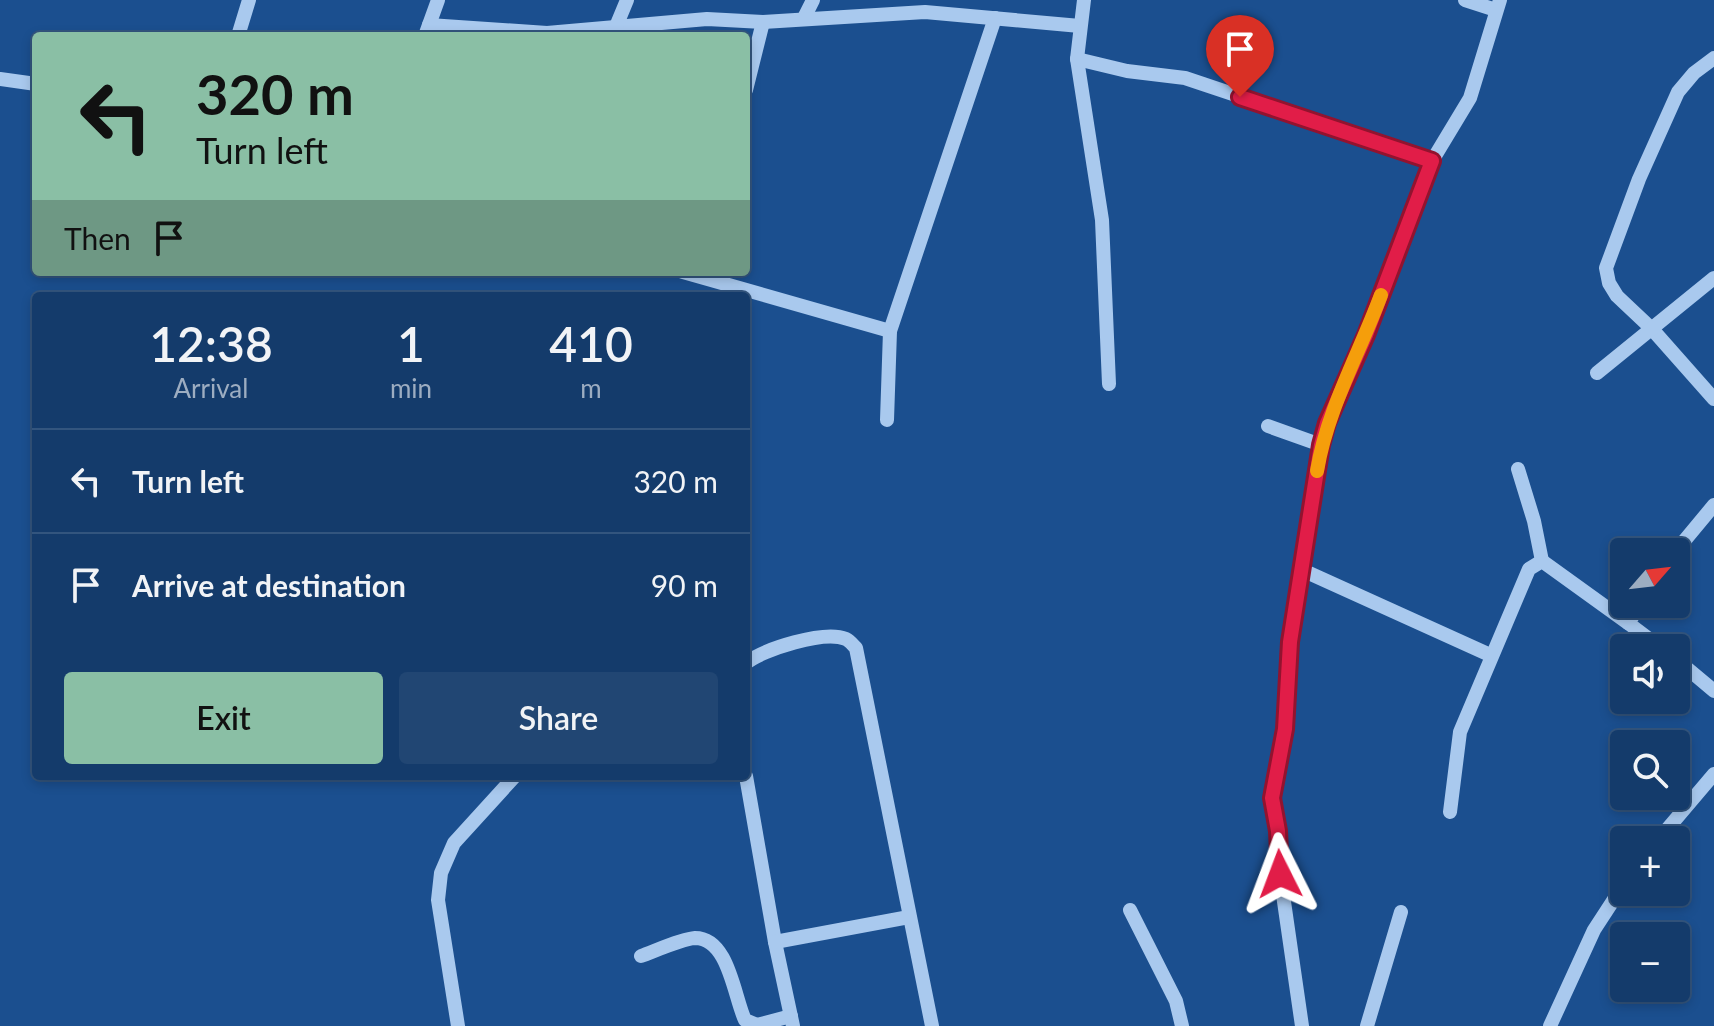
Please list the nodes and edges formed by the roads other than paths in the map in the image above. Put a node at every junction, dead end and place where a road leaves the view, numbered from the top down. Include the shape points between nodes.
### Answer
1 (249, 0) edge
2 (438, 0) edge
3 (627, 0) edge
4 (813, 0) edge
5 (1084, 0) edge
6 (1465, 0) edge
7 (1498, 5) edge
8 (804, 18) junction
9 (995, 18) junction
10 (763, 22) junction
11 (1080, 26) junction
12 (615, 29) junction
13 (427, 30) edge
14 (239, 32) edge
15 (477, 32) edge
16 (562, 32) edge
17 (1714, 58) edge
18 (1077, 59) junction
19 (750, 74) edge
20 (0, 79) edge
21 (32, 83) edge
22 (1432, 161) junction
23 (708, 276) edge
24 (1714, 278) edge
25 (1652, 329) junction
26 (890, 331) junction
27 (1597, 373) dead end
28 (1109, 384) dead end
29 (1714, 399) edge
30 (887, 420) dead end
31 (1268, 426) dead end
32 (1321, 445) junction
33 (1518, 469) dead end
34 (1714, 505) edge
35 (1687, 538) edge
36 (1542, 561) junction
37 (1300, 569) junction
38 (1631, 618) edge
39 (1628, 623) junction
40 (1643, 634) edge
41 (1490, 655) junction
42 (750, 660) edge
43 (1690, 671) edge
44 (1714, 691) edge
45 (1714, 774) edge
46 (511, 780) edge
47 (747, 780) edge
48 (1450, 812) dead end
49 (1670, 826) edge
50 (1610, 905) edge
51 (1130, 910) dead end
52 (1401, 912) dead end
53 (909, 917) junction
54 (775, 942) junction
55 (641, 956) dead end
56 (792, 1021) edge
57 (458, 1026) edge
58 (932, 1026) edge
59 (1182, 1026) edge
60 (1302, 1026) edge
61 (1367, 1026) edge
62 (1550, 1026) edge

1 - 14 street
2 - 13 street
3 - 12 street
4 - 8 street
5 - 11 street
6 - 7 street
7 - 22 street via 1470,98
8 - 9 street via 925,12
8 - 10 street
9 - 11 street
9 - 26 street
10 - 12 street via 707,19
10 - 19 street
11 - 18 street
12 - 16 street
13 - 15 street
17 - 25 street via 1678,92 1606,268 1617,296
18 - 22 street via 1185,78
18 - 28 street via 1102,220
20 - 21 street
22 - 32 street
23 - 26 street
24 - 25 street
25 - 27 street
25 - 29 street
26 - 30 street
31 - 32 street
32 - 37 street
33 - 36 street
34 - 35 street
36 - 39 street
36 - 41 street via 1529,569
37 - 41 street
37 - 60 street via 1285,729 1272,798
38 - 39 street
39 - 40 street
41 - 48 street via 1460,732
42 - 53 street via 789,642 846,639 856,648
43 - 44 street
45 - 49 street
46 - 57 street via 454,843 441,873 438,900
47 - 54 street
50 - 62 street
51 - 59 street via 1176,1001
52 - 61 street
53 - 54 street
53 - 58 street
54 - 56 street
55 - 56 street via 694,938 714,945 728,966 745,1020 757,1025

